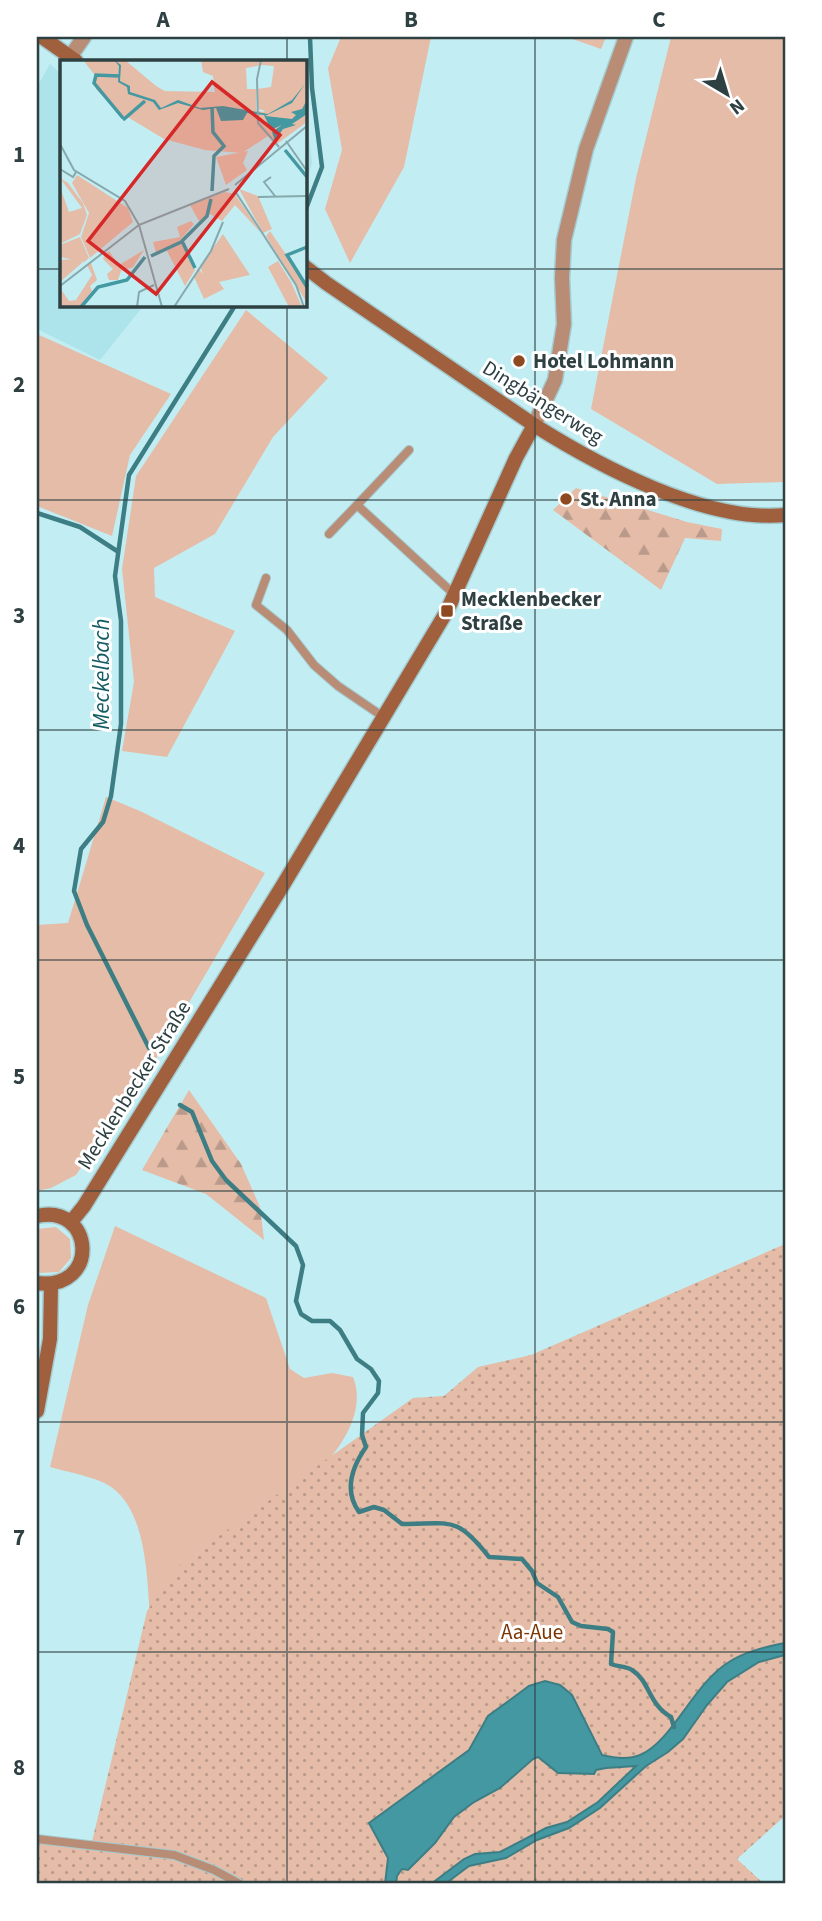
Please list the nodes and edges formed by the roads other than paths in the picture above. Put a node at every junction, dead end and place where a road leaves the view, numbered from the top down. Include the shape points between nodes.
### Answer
1 (42, 37) edge
2 (84, 37) edge
3 (626, 37) edge
4 (73, 59) edge
5 (306, 267) edge
6 (534, 425) junction
7 (408, 450) dead end
8 (357, 505) junction
9 (785, 515) edge
10 (329, 534) dead end
11 (266, 578) dead end
12 (455, 595) junction
13 (385, 718) junction
14 (37, 1216) edge
15 (71, 1222) junction
16 (44, 1284) edge
17 (37, 1411) edge
18 (37, 1839) edge
19 (240, 1884) edge

1 - 4 main road
2 - 4 street
3 - 6 street, Mecklenbecker Straße via 586,149 567,227 564,324 555,380
5 - 6 main road, Dingbängerweg
6 - 9 main road, Dingbängerweg via 620,473 712,508
6 - 12 main road, Mecklenbecker Straße
7 - 8 lane
8 - 10 lane
8 - 12 lane
11 - 13 lane via 256,605 287,630 338,687
12 - 13 main road, Mecklenbecker Straße
13 - 15 main road, Mecklenbecker Straße
14 - 15 main road via 60,1216
15 - 16 main road via 80,1234 81,1260 65,1280
16 - 17 main road via 50,1339
18 - 19 lane via 174,1856

